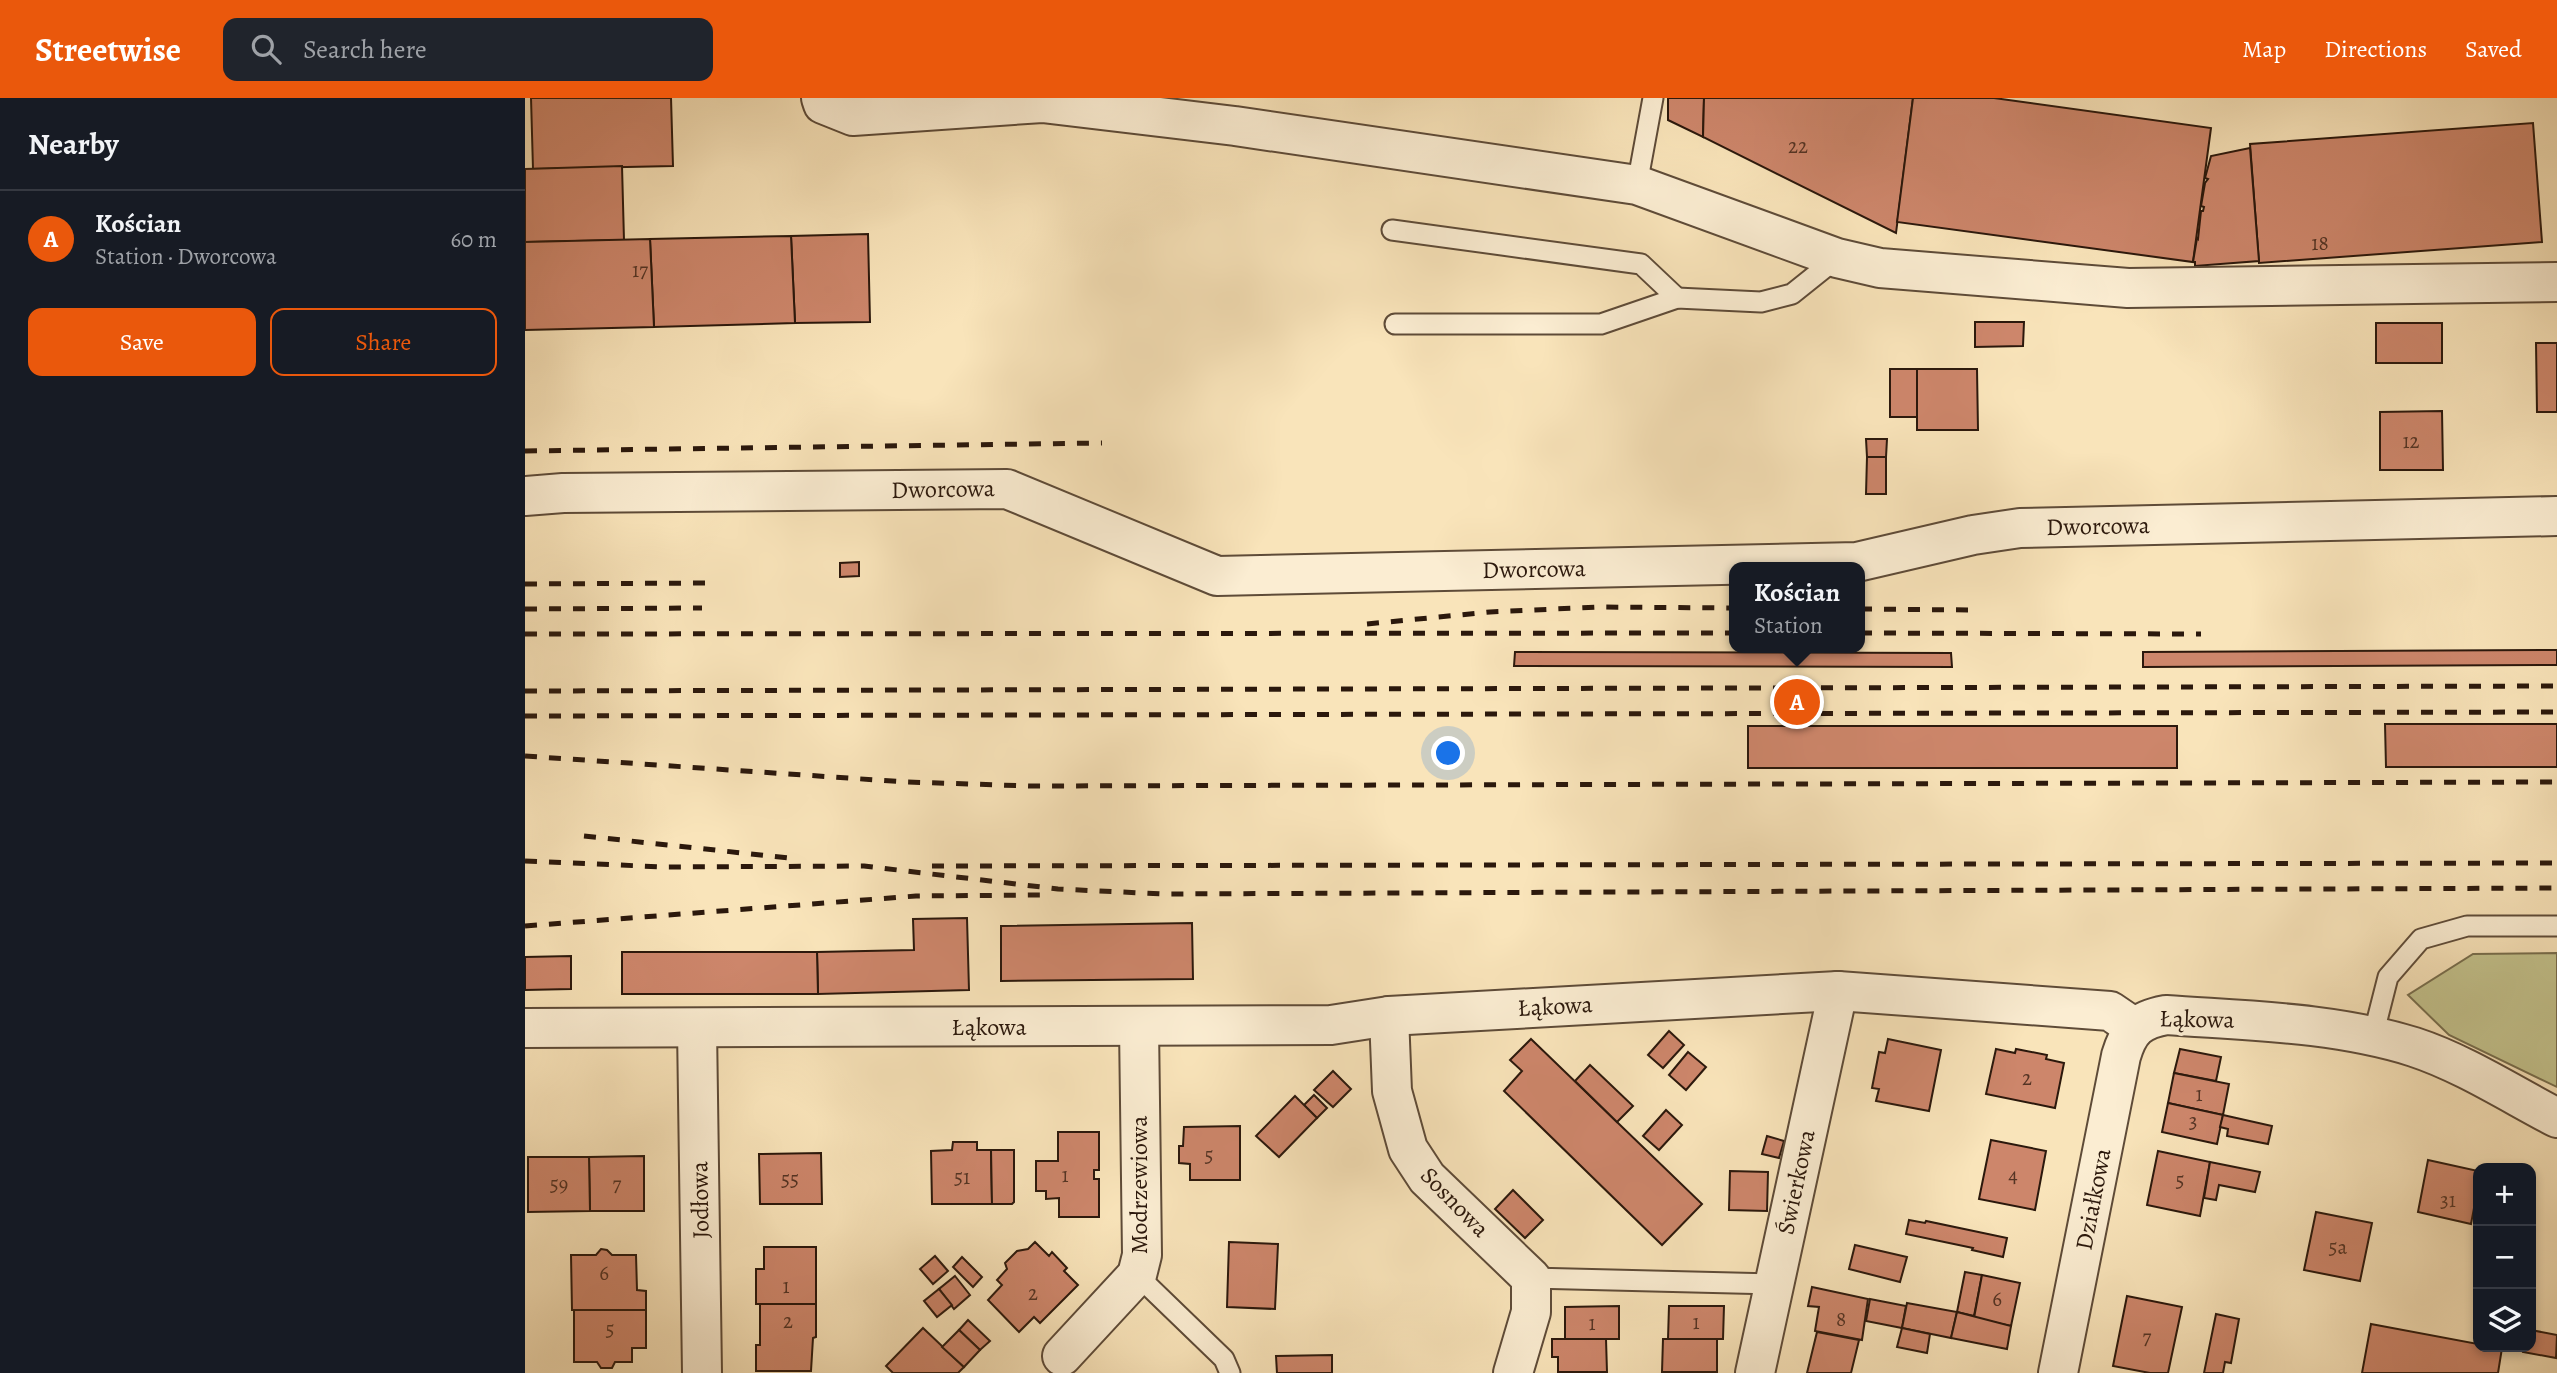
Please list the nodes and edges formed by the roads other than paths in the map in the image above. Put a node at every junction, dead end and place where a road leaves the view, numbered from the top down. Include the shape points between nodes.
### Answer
1 (821, 98) edge
2 (1653, 98) edge
3 (1637, 186) junction
4 (1392, 230) dead end
5 (1837, 258) junction
6 (2557, 282) edge
7 (1677, 298) junction
8 (1395, 324) dead end
9 (525, 496) edge
10 (2557, 516) edge
11 (1857, 562) edge
12 (1729, 565) edge
13 (2557, 926) edge
14 (1838, 991) junction
15 (1389, 1016) junction
16 (1139, 1027) junction
17 (525, 1028) edge
18 (697, 1028) junction
19 (2135, 1028) junction
20 (2372, 1036) junction
21 (2557, 1118) edge
22 (1137, 1275) junction
23 (1531, 1278) junction
24 (1774, 1284) junction
25 (1062, 1356) dead end
26 (702, 1373) edge
27 (1230, 1373) edge
28 (1513, 1373) edge
29 (1755, 1373) edge
30 (2058, 1373) edge

1 - 3 street via 823,104 853,116 1042,103
2 - 3 lane
3 - 5 street
4 - 7 lane via 1640,264
5 - 6 street via 1880,268 2128,288
5 - 7 lane via 1792,294 1761,302
7 - 8 lane via 1601,324
9 - 12 street, Dworcowa via 1007,489 1217,576
10 - 11 street, Dworcowa via 2019,528
13 - 20 lane via 2467,926 2421,939 2388,977
14 - 15 street, Łąkowa
14 - 19 street, Łąkowa via 2110,1011
14 - 24 street, Świerkowa
15 - 16 street, Łąkowa via 1331,1025
15 - 23 street, Sosnowa via 1392,1091 1408,1149 1427,1178
16 - 18 street, Łąkowa
16 - 22 street, Modrzewiowa via 1142,1255
17 - 18 street, Łąkowa
18 - 26 street, Jodłowa
19 - 20 street, Łąkowa via 2148,1018 2166,1014 2294,1024
19 - 30 street, Działkowa via 2121,1056
20 - 21 street, Łąkowa via 2416,1048
22 - 25 street, Modrzewiowa
22 - 27 lane via 1224,1359
23 - 24 lane
23 - 28 street via 1531,1312
24 - 29 street, Świerkowa

